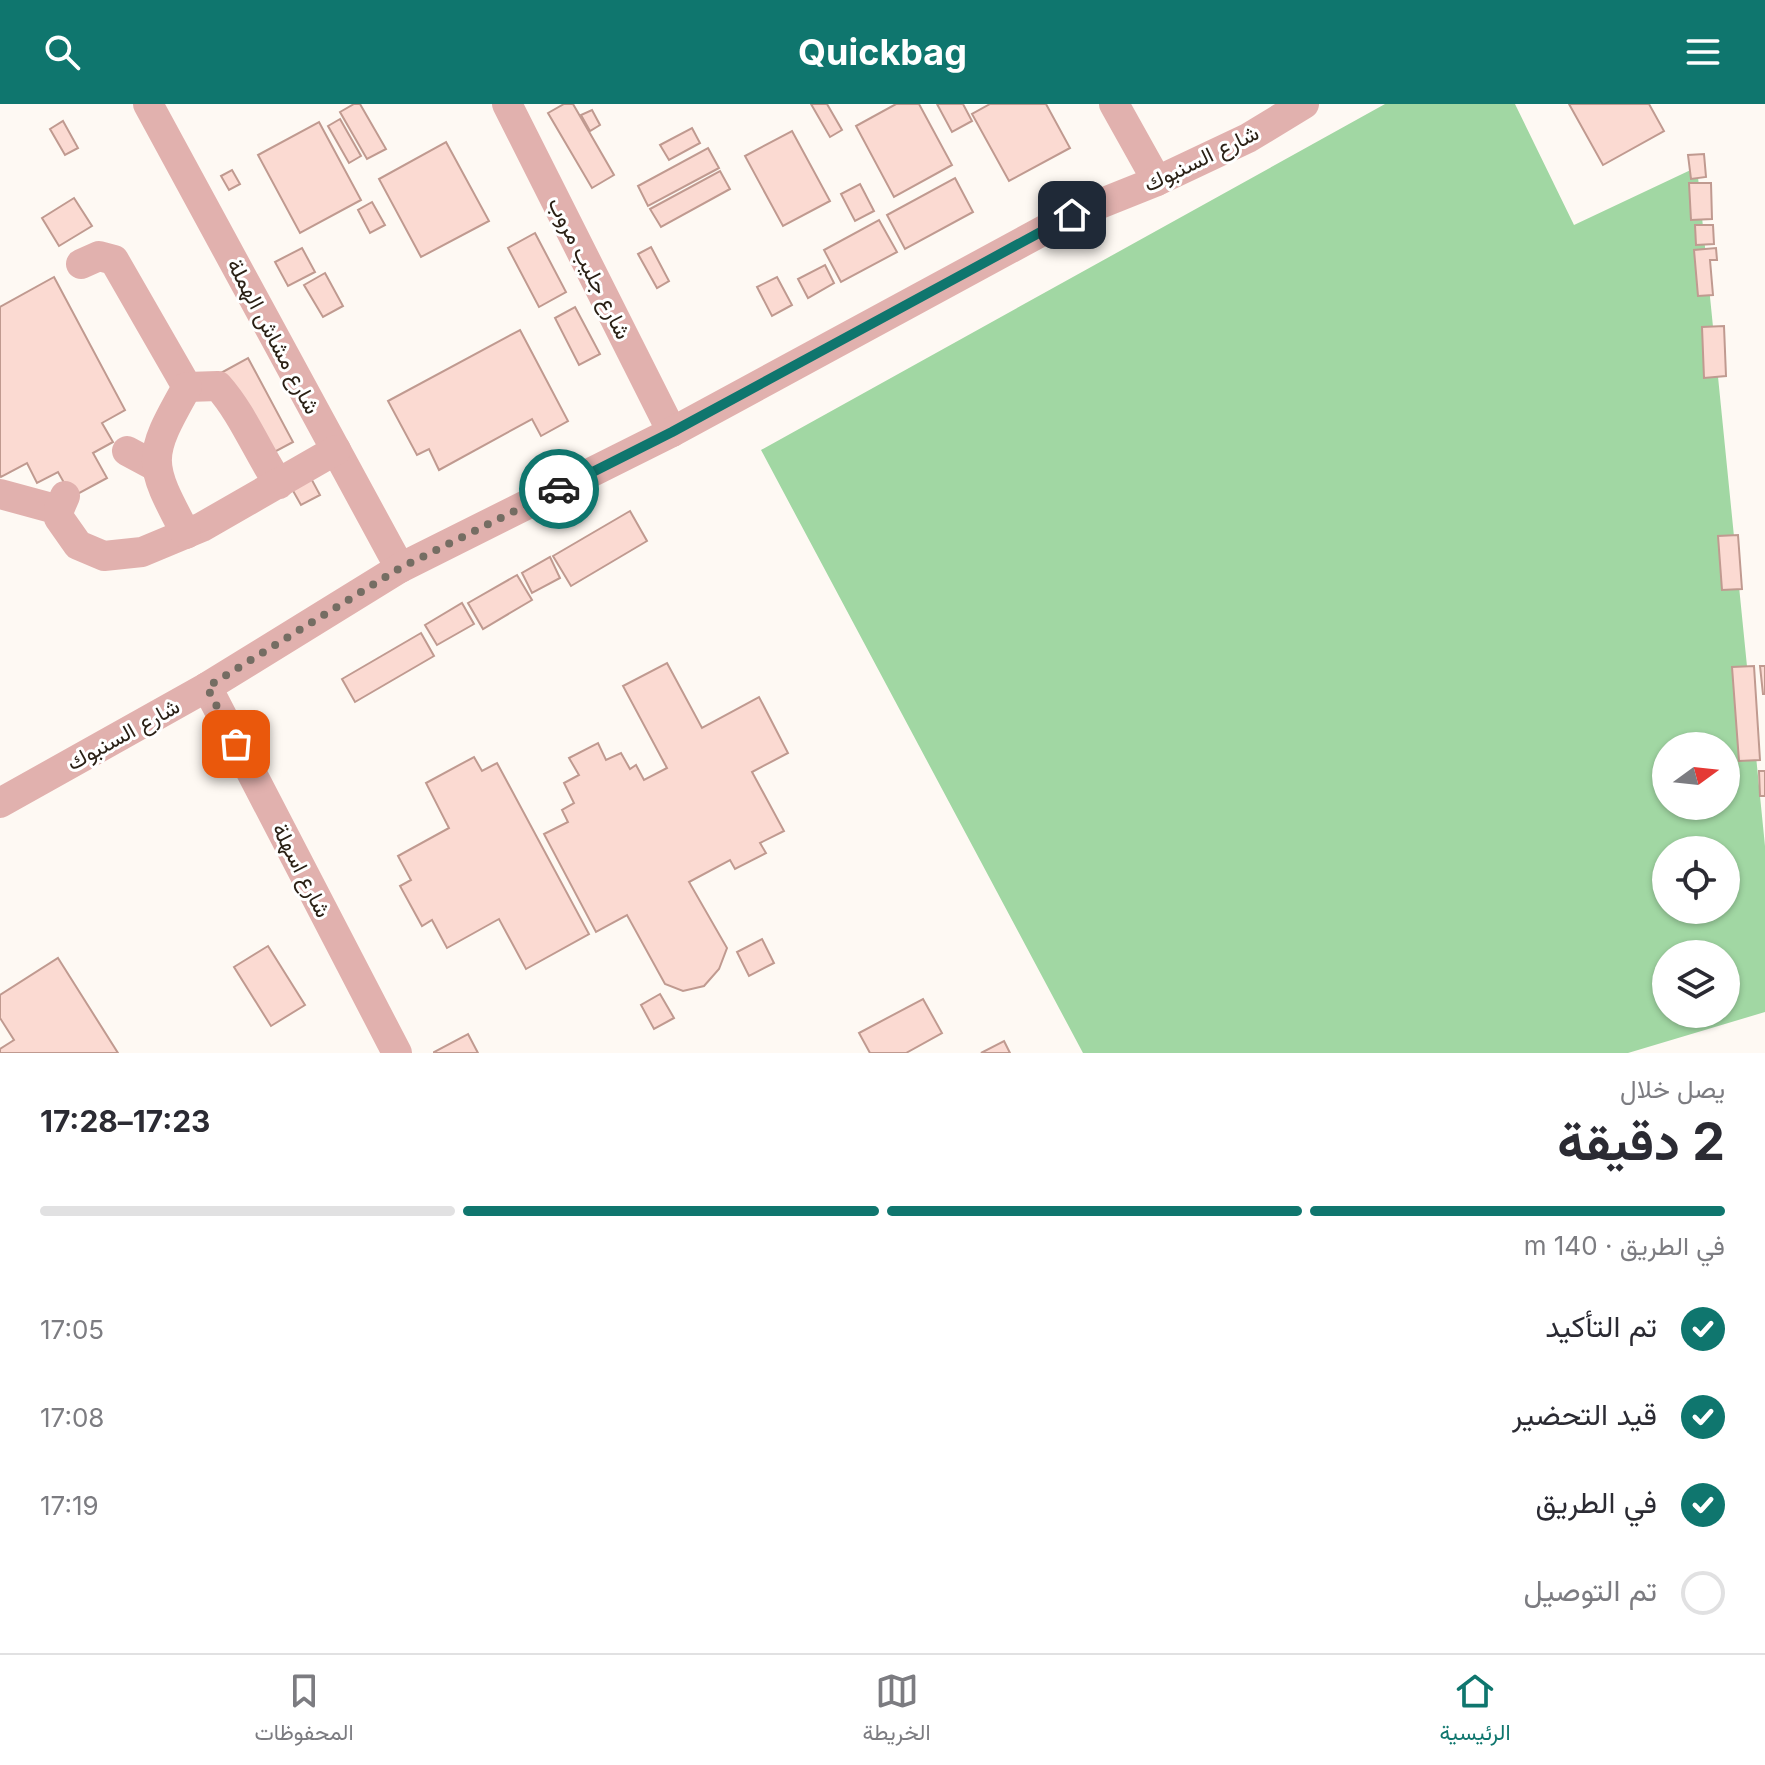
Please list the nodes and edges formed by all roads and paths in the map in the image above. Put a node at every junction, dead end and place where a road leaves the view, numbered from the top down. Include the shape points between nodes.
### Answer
1 (148, 104) edge
2 (507, 104) edge
3 (1114, 104) edge
4 (1304, 104) edge
5 (1157, 181) junction
6 (81, 264) dead end
7 (187, 387) junction
8 (672, 432) junction
9 (336, 450) junction
10 (127, 451) dead end
11 (155, 466) junction
12 (279, 484) junction
13 (0, 494) edge
14 (186, 534) junction
15 (400, 568) junction
16 (207, 687) junction
17 (0, 803) edge
18 (397, 1053) edge

1 - 9 street, شارع مشاش الهملة
2 - 8 street, شارع جليب مروب
3 - 5 street
4 - 5 street, شارع السنبوك via 1248,138
5 - 8 street, شارع السنبوك via 1072,215
6 - 7 street via 99,256 114,260
7 - 11 street via 162,434
7 - 12 street via 218,386
8 - 15 street, شارع السنبوك
9 - 12 street
9 - 15 street, شارع مشاش الهملة
10 - 11 street
11 - 14 street
12 - 14 street
13 - 14 street via 62,503 59,518 78,545 104,556 142,552
15 - 16 street, شارع السنبوك
16 - 17 street, شارع السنبوك
16 - 18 street, شارع اسهلة

